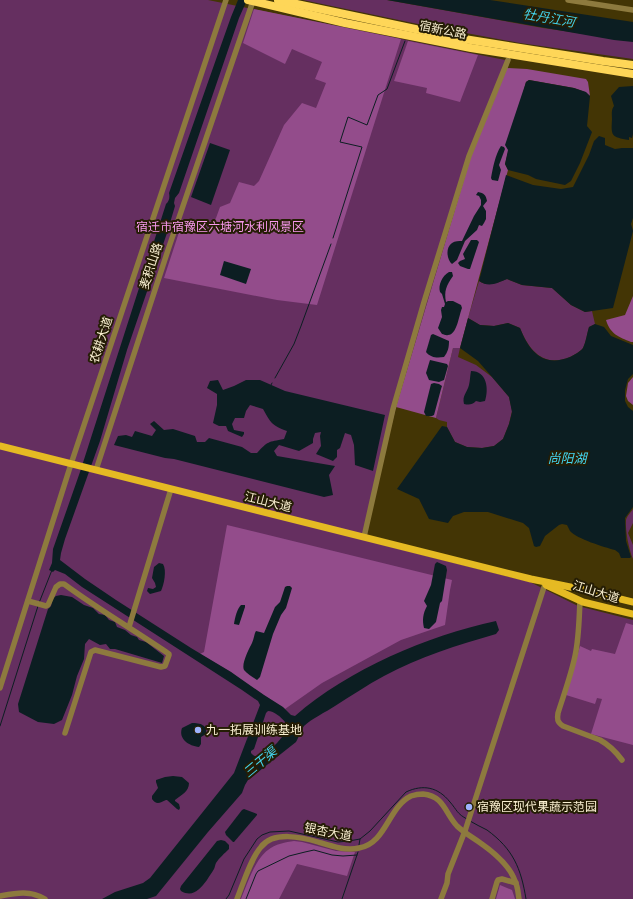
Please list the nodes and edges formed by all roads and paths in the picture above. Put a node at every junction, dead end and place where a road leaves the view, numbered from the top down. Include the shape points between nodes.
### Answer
1 (226, 0) edge
2 (278, 0) edge
3 (568, 0) edge
4 (250, 1) edge
5 (633, 10) edge
6 (508, 60) dead end
7 (633, 65) edge
8 (633, 74) edge
9 (0, 446) edge
10 (72, 465) junction
11 (95, 470) junction
12 (171, 489) junction
13 (364, 537) junction
14 (531, 579) junction
15 (545, 584) junction
16 (580, 600) junction
17 (28, 601) junction
18 (633, 602) edge
19 (633, 614) edge
20 (130, 626) junction
21 (0, 688) edge
22 (65, 734) dead end
23 (622, 760) dead end
24 (465, 830) junction
25 (516, 883) junction
26 (0, 896) edge
27 (45, 899) edge
28 (237, 899) edge
29 (441, 899) edge
30 (492, 899) edge
31 (519, 899) edge

1 - 10 street, 农耕大道
2 - 7 highway, 宿新公路 via 458,38
3 - 5 street
4 - 8 highway, 宿新公路 via 471,48
4 - 11 street, 麦积山路
6 - 13 street via 469,156 424,302 393,409
9 - 10 main road, 江山大道
10 - 11 main road, 江山大道
10 - 17 street, 农耕大道
11 - 12 main road, 江山大道
12 - 13 main road, 江山大道
12 - 20 street
13 - 14 main road, 江山大道
14 - 15 main road, 江山大道
14 - 18 main road, 江山大道
15 - 16 main road, 江山大道
15 - 24 street
16 - 19 main road, 江山大道
16 - 23 street via 576,651 557,718 560,724 600,740
17 - 20 street via 46,606 56,586 64,584
17 - 21 street, 农耕大道
20 - 22 street via 168,654 165,666 161,668 92,650
24 - 25 street, 银杏大道 via 509,869
24 - 28 street, 银杏大道 via 457,825 440,801 426,795 411,796 401,804 378,838 368,846 346,849 293,836 282,836 264,843 256,854
24 - 29 street
25 - 30 street via 498,880
25 - 31 street, 银杏大道
26 - 27 street via 28,893

